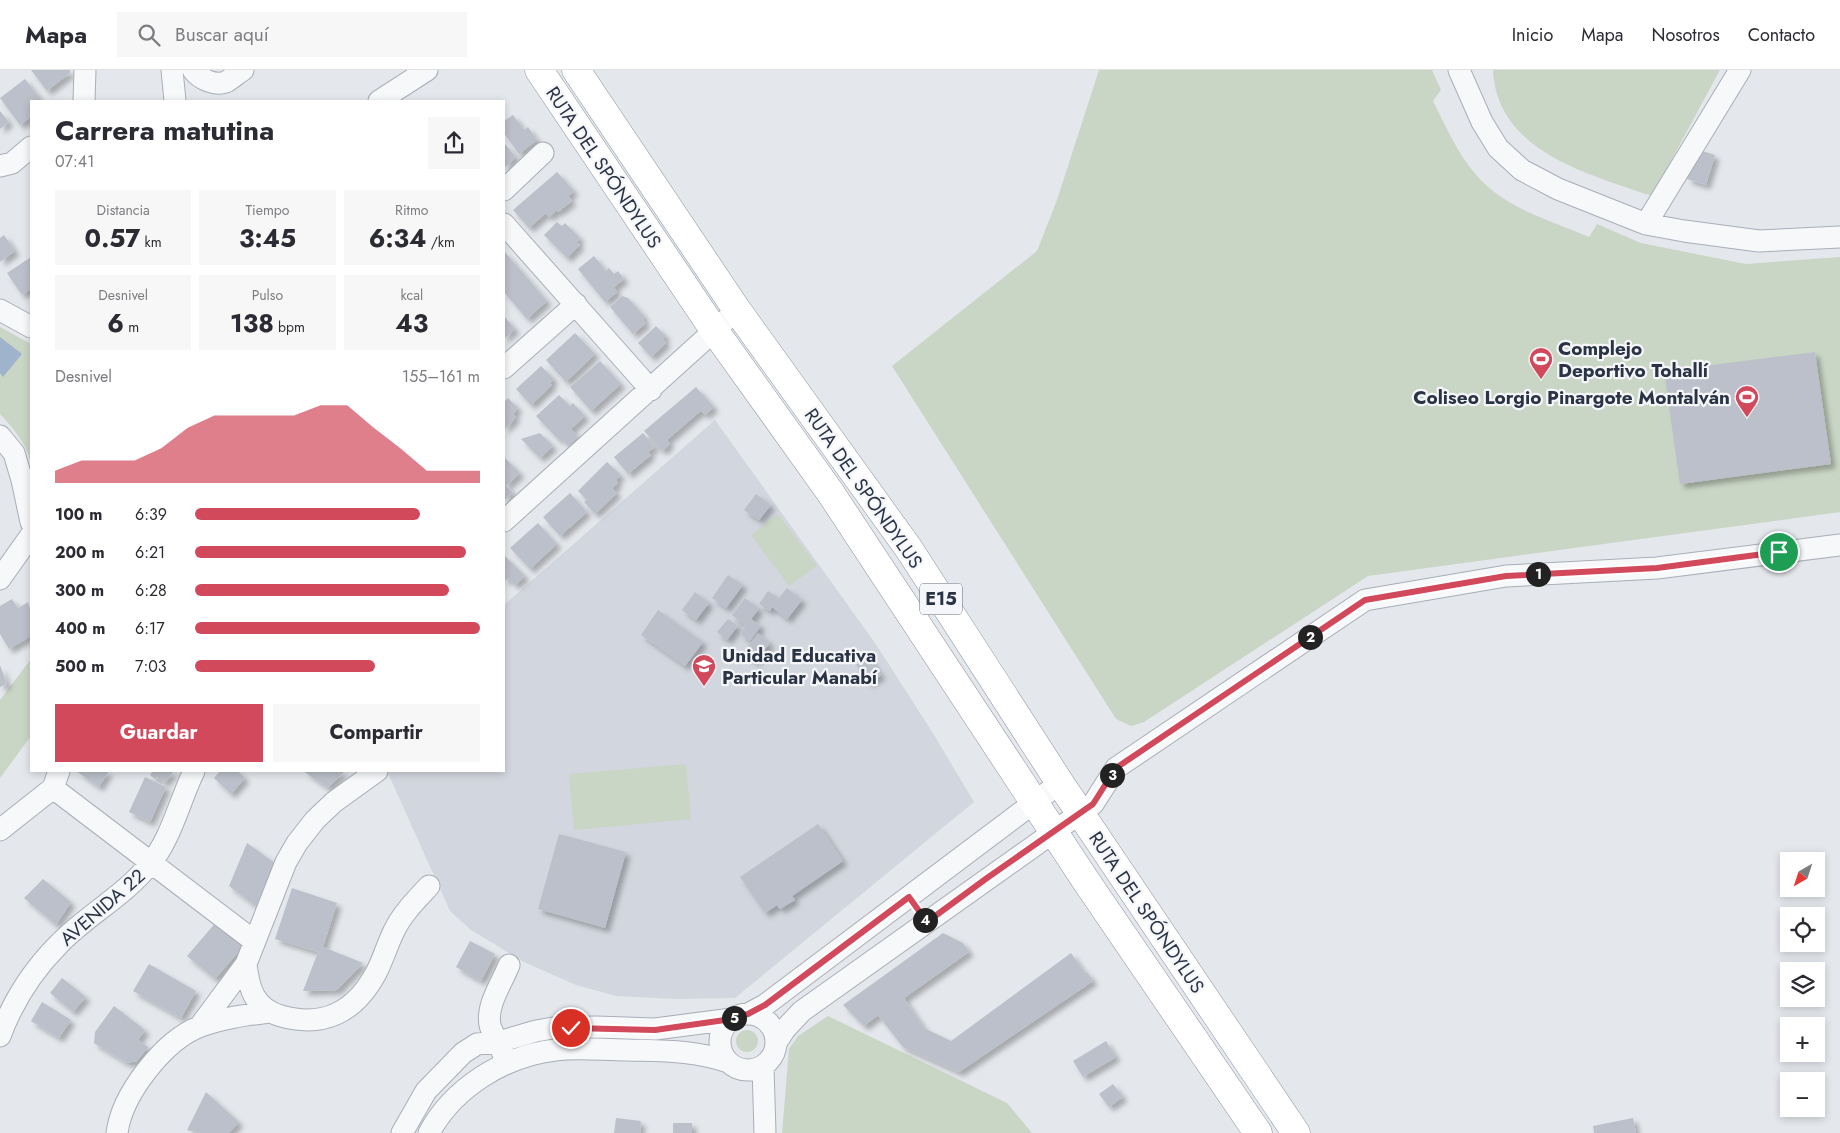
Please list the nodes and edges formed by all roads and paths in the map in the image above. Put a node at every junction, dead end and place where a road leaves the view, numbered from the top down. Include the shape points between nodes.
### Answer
1 (86, 70) edge
2 (172, 70) edge
3 (193, 70) edge
4 (243, 70) edge
5 (427, 70) edge
6 (539, 70) edge
7 (576, 70) edge
8 (1459, 70) edge
9 (1740, 70) edge
10 (82, 100) edge
11 (175, 100) edge
12 (381, 100) edge
13 (30, 148) edge
14 (543, 153) dead end
15 (0, 166) edge
16 (505, 189) edge
17 (1646, 224) junction
18 (505, 225) edge
19 (1840, 237) edge
20 (576, 304) junction
21 (0, 310) edge
22 (737, 310) junction
23 (30, 326) edge
24 (714, 330) junction
25 (505, 367) edge
26 (651, 390) junction
27 (0, 436) edge
28 (30, 517) edge
29 (505, 520) edge
30 (30, 536) edge
31 (1840, 545) edge
32 (0, 579) edge
33 (194, 772) edge
34 (375, 772) edge
35 (56, 780) edge
36 (1060, 783) junction
37 (1034, 801) junction
38 (1080, 812) junction
39 (0, 830) edge
40 (1054, 831) junction
41 (969, 852) junction
42 (152, 862) junction
43 (987, 878) junction
44 (429, 886) dead end
45 (909, 897) junction
46 (927, 922) junction
47 (254, 941) junction
48 (246, 964) junction
49 (509, 965) dead end
50 (269, 1012) junction
51 (740, 1017) junction
52 (200, 1026) junction
53 (596, 1027) junction
54 (0, 1036) edge
55 (499, 1042) junction
56 (776, 1043) junction
57 (597, 1050) junction
58 (728, 1062) junction
59 (506, 1063) junction
60 (763, 1066) junction
61 (117, 1133) edge
62 (402, 1133) edge
63 (429, 1133) edge
64 (765, 1133) edge
65 (1258, 1133) edge
66 (1296, 1133) edge

1 - 10 street
2 - 11 street
3 - 4 street via 213,83 225,82
5 - 12 street
6 - 24 highway, RUTA DEL SPÓNDYLUS / E15
7 - 22 highway, RUTA DEL SPÓNDYLUS / E15
8 - 17 street via 1482,122 1498,148 1522,170 1558,189
9 - 17 street
13 - 15 street via 12,162
14 - 16 street
17 - 19 street via 1759,241
18 - 20 street
20 - 25 street
20 - 26 street
21 - 23 street
22 - 24 street
22 - 36 highway, RUTA DEL SPÓNDYLUS / E15 via 909,549
24 - 26 street
24 - 37 highway, RUTA DEL SPÓNDYLUS / E15 via 830,492
26 - 29 street
27 - 28 street via 14,452
30 - 32 street
31 - 38 street via 1657,568 1506,576 1365,600 1116,768 1093,804
33 - 42 street, AVENIDA 22 via 166,838
34 - 47 street via 334,802 297,843
35 - 39 street
35 - 42 street
36 - 37 street
36 - 38 highway, RUTA DEL SPÓNDYLUS / E15
37 - 40 highway, RUTA DEL SPÓNDYLUS / E15
37 - 41 street
38 - 40 street
38 - 66 highway, RUTA DEL SPÓNDYLUS / E15
40 - 43 street
40 - 65 highway, RUTA DEL SPÓNDYLUS / E15
41 - 43 street
41 - 45 street
42 - 47 street
42 - 54 street, AVENIDA 22 via 127,889 60,943 22,990
43 - 46 street
44 - 50 street via 405,912 377,972 353,1005 335,1016 315,1020 299,1020
45 - 46 street
45 - 51 street via 765,1005
46 - 56 street via 802,1011
47 - 48 street
48 - 50 street via 248,984 256,1000
48 - 52 street
49 - 55 street via 490,1009 490,1026
50 - 52 street
51 - 53 street via 655,1030
51 - 56 street via 757,1016 765,1020 775,1034
51 - 58 street via 725,1026 721,1035 720,1044
52 - 61 street via 157,1057 128,1098
53 - 55 street via 553,1028
53 - 57 street
55 - 59 street
55 - 62 street via 478,1044 463,1053 426,1091
56 - 60 street via 770,1060
57 - 58 street via 683,1051
57 - 59 street via 557,1050 530,1054
58 - 60 street via 745,1070
59 - 63 street via 459,1095
60 - 64 street

